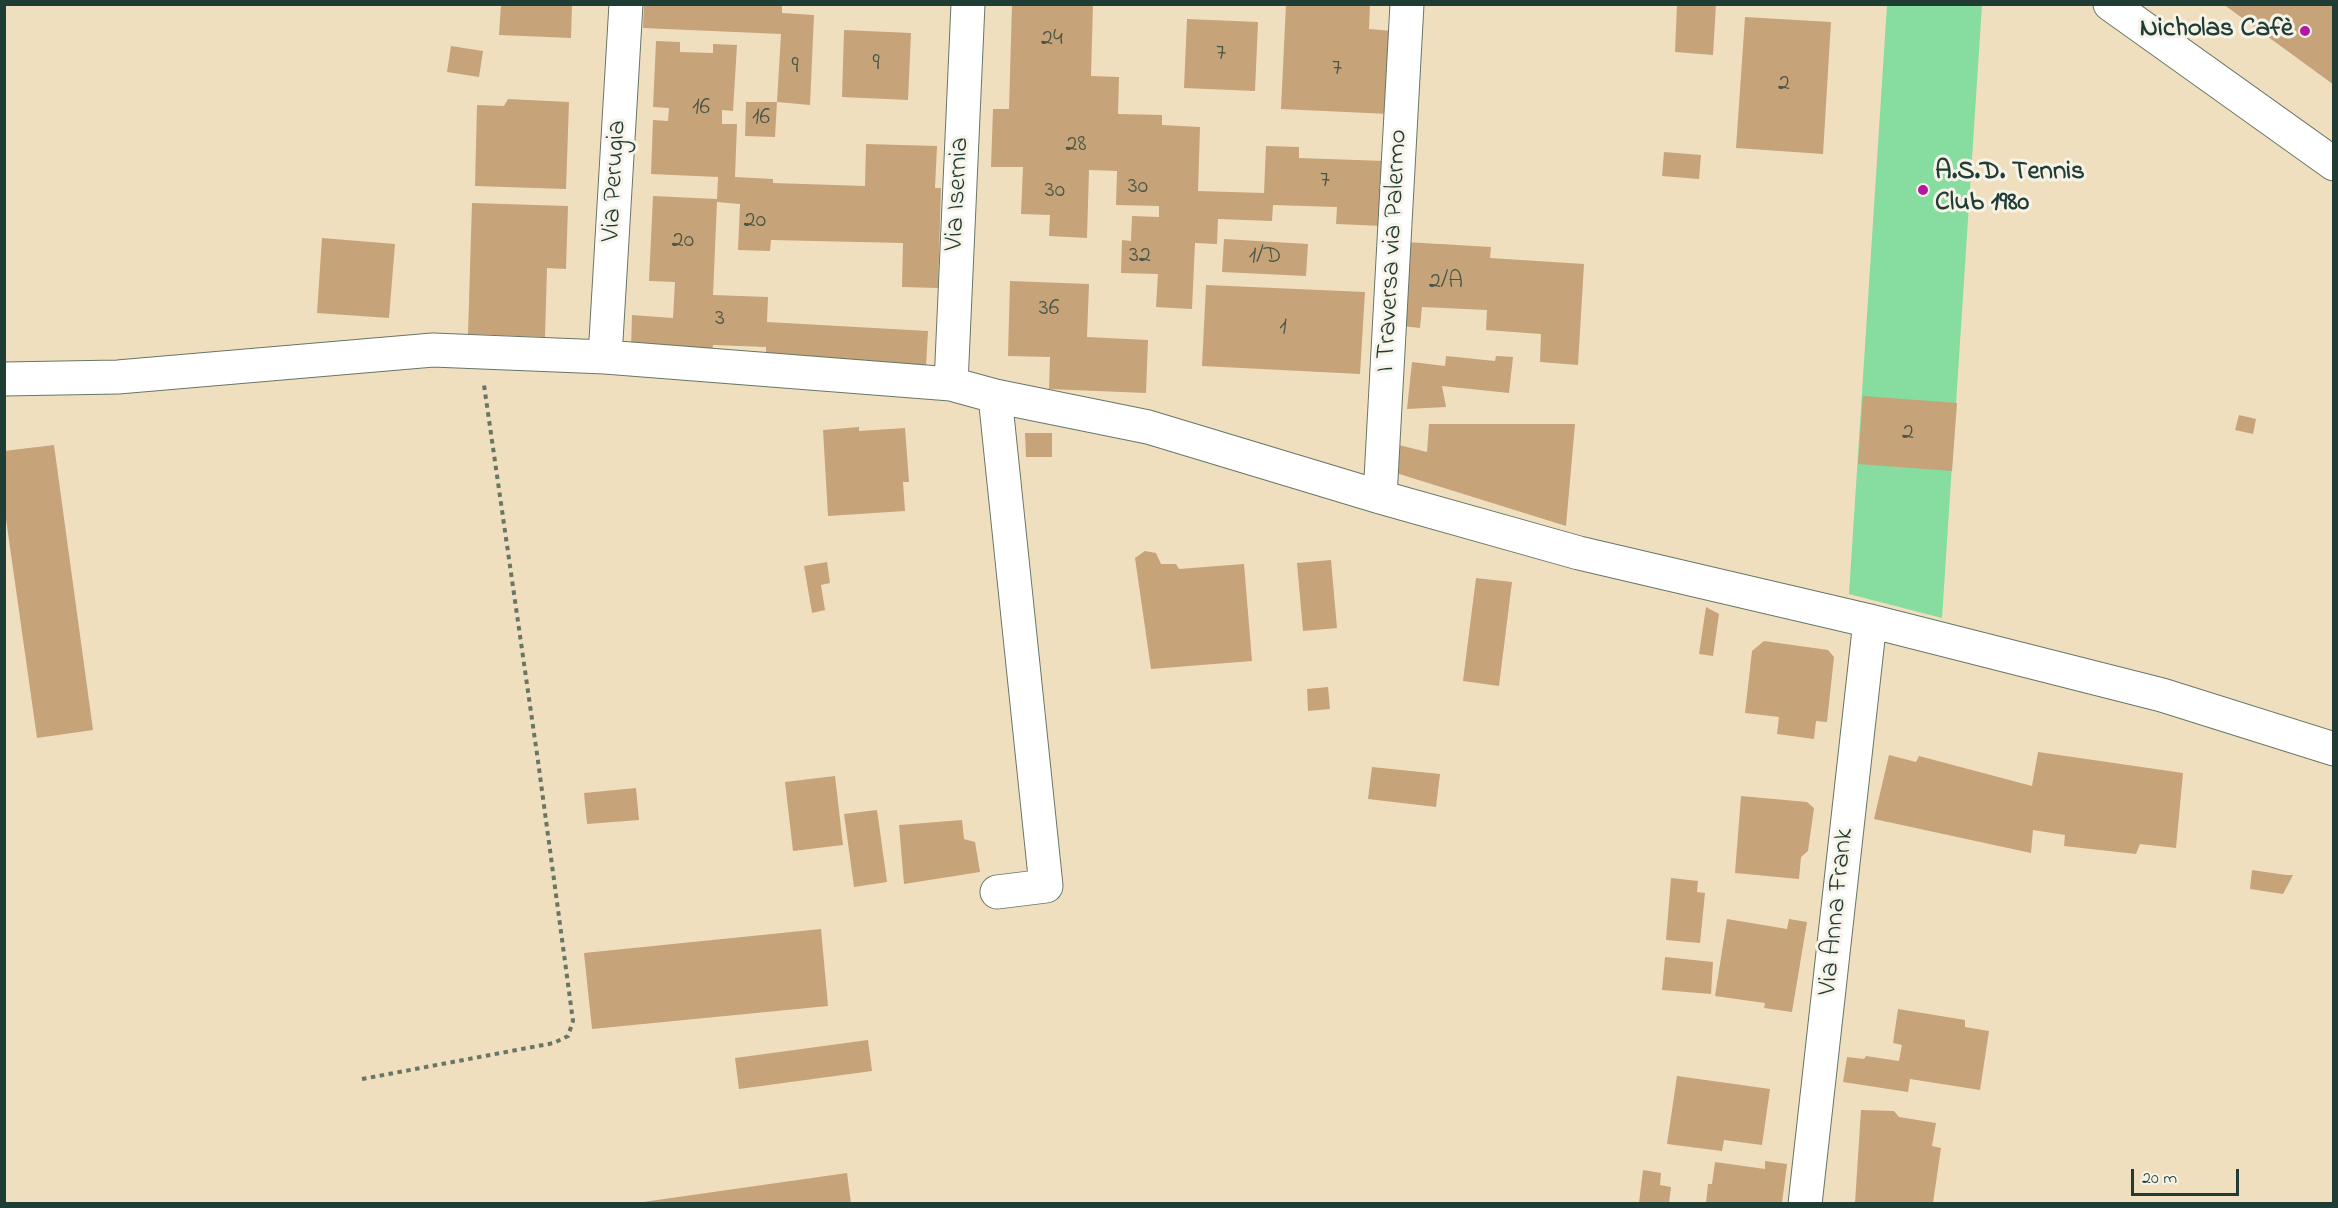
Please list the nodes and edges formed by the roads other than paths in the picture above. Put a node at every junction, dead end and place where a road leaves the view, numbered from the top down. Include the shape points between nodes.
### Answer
1 (626, 4) edge
2 (968, 4) edge
3 (1407, 4) edge
4 (2110, 4) edge
5 (2334, 164) edge
6 (605, 357) junction
7 (4, 380) edge
8 (951, 384) junction
9 (995, 396) junction
10 (1380, 497) junction
11 (1870, 621) junction
12 (2334, 749) edge
13 (997, 892) dead end
14 (1805, 1203) edge

1 - 6 street, Via Perugia
2 - 8 street, Via Isernia
3 - 10 street, I Traversa via Palermo
4 - 5 street
6 - 7 street via 433,350 118,377
6 - 8 street
8 - 9 street
9 - 10 street via 1148,427
9 - 13 street via 1046,886
10 - 11 street via 1580,552
11 - 12 street via 2162,695
11 - 14 street, Via Anna Frank

